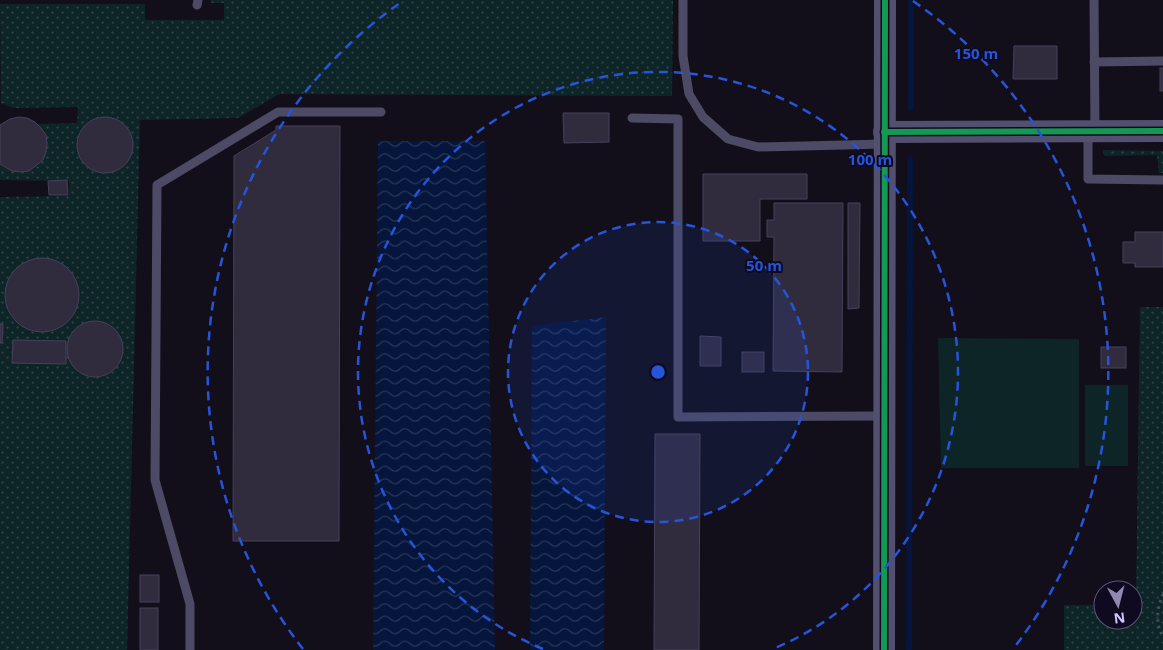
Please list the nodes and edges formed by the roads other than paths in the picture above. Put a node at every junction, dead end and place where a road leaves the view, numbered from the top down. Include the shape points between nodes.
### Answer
1 (683, 0) edge
2 (885, 0) edge
3 (1094, 0) edge
4 (1163, 61) edge
5 (1094, 62) junction
6 (381, 112) dead end
7 (632, 118) dead end
8 (1092, 131) junction
9 (1163, 131) edge
10 (884, 138) junction
11 (1163, 180) edge
12 (886, 416) junction
13 (190, 650) edge
14 (884, 650) edge

1 - 10 lane via 683,56 689,94 703,117 728,139 758,147
2 - 10 street
3 - 5 lane
4 - 5 lane
5 - 8 lane
6 - 13 lane via 278,112 157,185 155,480 190,604
7 - 12 lane via 678,119 678,417
8 - 9 street
8 - 10 street
8 - 11 lane via 1088,179
10 - 12 street
12 - 14 street

